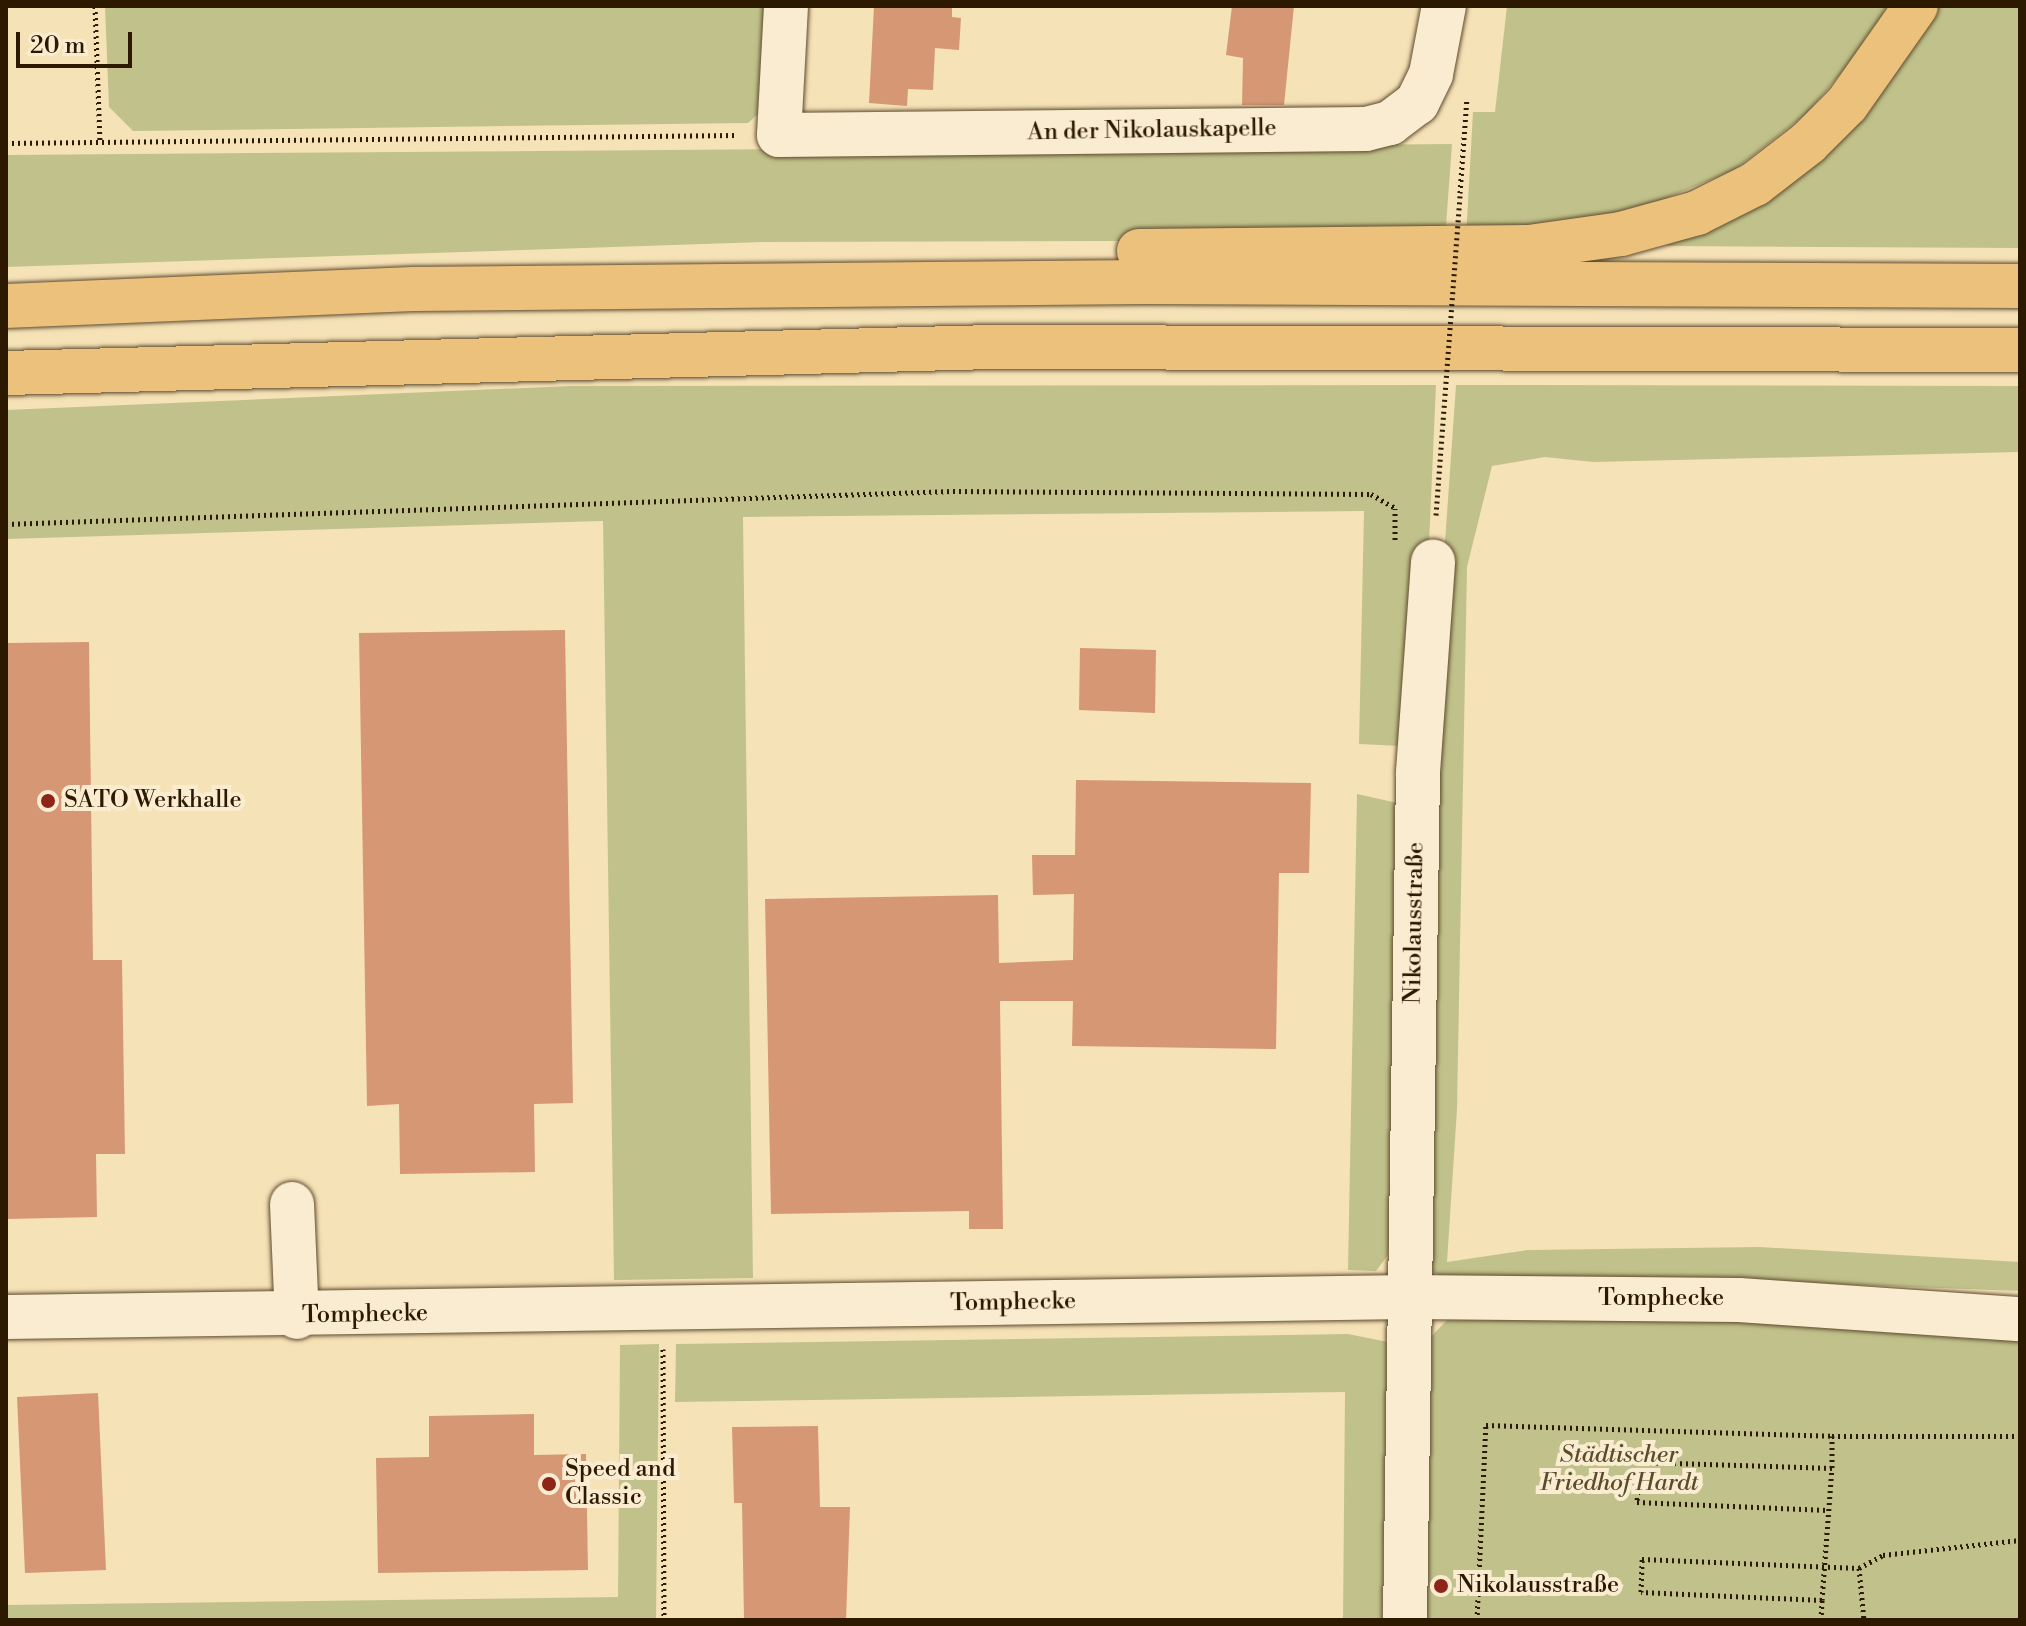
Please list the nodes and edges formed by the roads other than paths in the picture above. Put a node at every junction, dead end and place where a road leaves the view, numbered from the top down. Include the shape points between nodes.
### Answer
1 (786, 6) edge
2 (1444, 6) edge
3 (1916, 6) edge
4 (2020, 286) edge
5 (415, 289) junction
6 (6, 306) edge
7 (2020, 350) edge
8 (6, 373) edge
9 (1414, 558) road end
10 (292, 1204) dead end
11 (1409, 1297) junction
12 (6, 1317) edge
13 (297, 1317) junction
14 (2020, 1319) edge
15 (1405, 1620) edge

1 - 2 street, An der Nikolauskapelle via 779,135 1366,129 1390,123 1417,103 1431,74
3 - 5 highway via 1847,104 1755,184 1697,213 1621,234 1529,247 578,257
4 - 5 highway via 1129,282
5 - 6 highway
7 - 8 highway via 993,347
9 - 11 street, Nikolausstraße via 1418,772
10 - 13 street
11 - 13 street, Tomphecke
11 - 14 street, Tomphecke via 1739,1300
11 - 15 street, Nikolausstraße
12 - 13 street, Tomphecke

